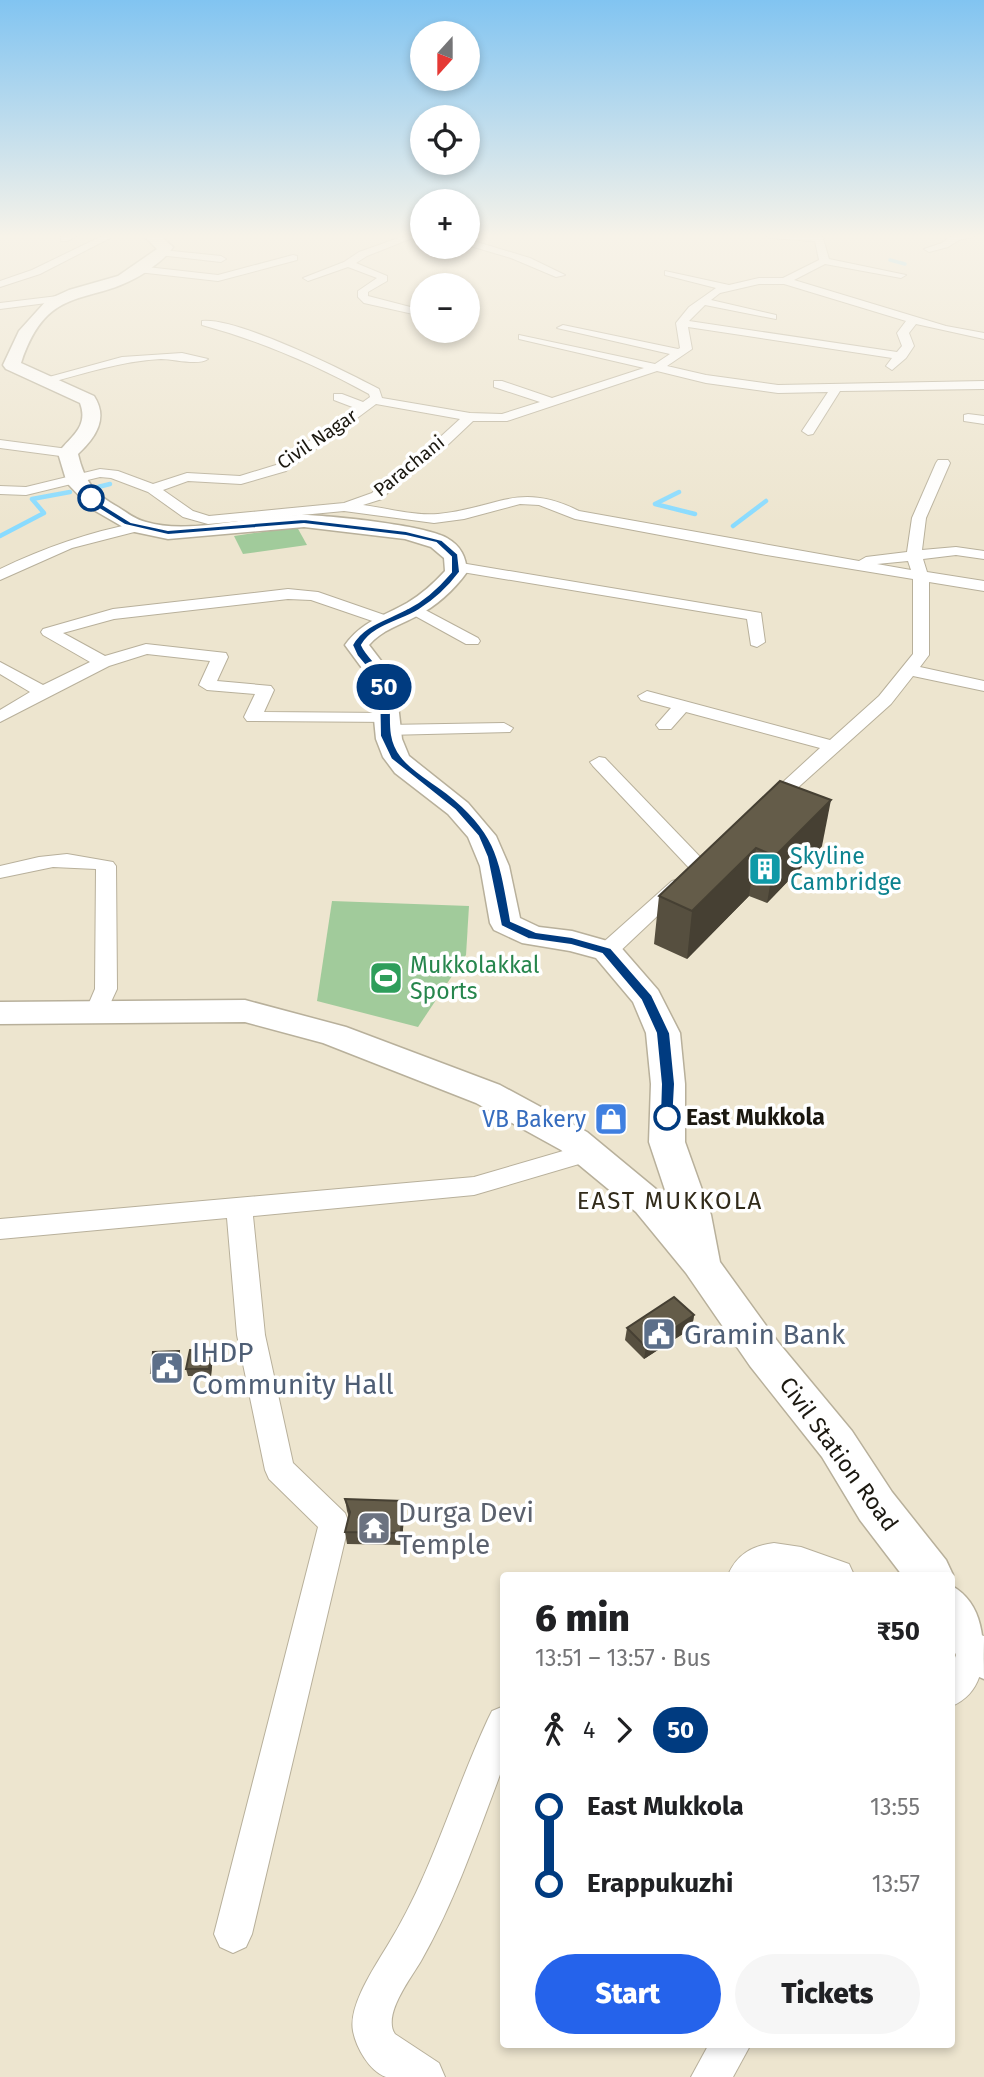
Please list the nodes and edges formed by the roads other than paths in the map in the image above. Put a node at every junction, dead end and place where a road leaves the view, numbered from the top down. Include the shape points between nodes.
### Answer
1 (28, 332) edge
2 (239, 332) edge
3 (581, 332) edge
4 (683, 332) edge
5 (741, 332) edge
6 (903, 332) edge
7 (957, 332) edge
8 (984, 336) edge
9 (523, 337) dead end
10 (680, 354) junction
11 (818, 356) dead end
12 (902, 356) junction
13 (202, 359) dead end
14 (6, 365) edge
15 (892, 365) junction
16 (656, 368) junction
17 (44, 380) junction
18 (619, 380) junction
19 (498, 384) dead end
20 (984, 384) edge
21 (632, 386) dead end
22 (889, 386) junction
23 (836, 388) junction
24 (338, 397) dead end
25 (552, 402) junction
26 (370, 403) junction
27 (470, 416) junction
28 (968, 418) dead end
29 (984, 420) edge
30 (808, 431) dead end
31 (0, 443) edge
32 (943, 463) dead end
33 (71, 466) junction
34 (153, 489) junction
35 (0, 490) edge
36 (344, 507) junction
37 (137, 527) junction
38 (914, 555) junction
39 (984, 555) edge
40 (841, 564) junction
41 (455, 567) junction
42 (0, 575) edge
43 (920, 577) junction
44 (984, 586) edge
45 (414, 609) junction
46 (387, 621) junction
47 (472, 641) dead end
48 (757, 642) dead end
49 (103, 662) junction
50 (0, 667) edge
51 (909, 670) junction
52 (984, 686) edge
53 (42, 692) junction
54 (647, 696) dead end
55 (683, 705) junction
56 (0, 717) edge
57 (386, 724) junction
58 (665, 725) dead end
59 (504, 728) dead end
60 (832, 746) junction
61 (599, 762) dead end
62 (750, 820) edge
63 (0, 872) edge
64 (607, 951) junction
65 (97, 1010) junction
66 (0, 1013) edge
67 (587, 1153) junction
68 (239, 1206) junction
69 (0, 1229) edge
70 (702, 1266) junction
71 (746, 1572) edge
72 (827, 1572) edge
73 (928, 1572) edge
74 (955, 1613) edge
75 (981, 1652) edge
76 (955, 1685) edge
77 (500, 1731) edge
78 (233, 1934) dead end
79 (729, 2048) edge
80 (425, 2077) edge
81 (711, 2077) edge

1 - 14 main road
2 - 26 street, Civil Nagar via 347,376 375,392
3 - 10 street
4 - 10 street via 686,349
5 - 12 street
6 - 12 street via 908,346
7 - 8 street
9 - 16 street
10 - 16 street
11 - 15 street
12 - 15 street
13 - 17 street via 177,354 113,362
14 - 17 main road
15 - 22 street
16 - 18 street
16 - 23 street via 778,389
17 - 33 main road via 88,400 94,412
18 - 21 street
18 - 25 street
19 - 25 street
20 - 22 street
22 - 23 street
23 - 30 street
24 - 26 street
25 - 27 street via 503,418
26 - 27 street
26 - 34 street, Civil Nagar via 281,468 241,480 187,477
27 - 36 street, Parachani via 377,496
28 - 29 street
31 - 33 street
32 - 38 street via 919,518
33 - 34 street via 113,474
33 - 35 street via 26,491
33 - 37 main road via 99,506
34 - 36 street via 188,514 208,520
36 - 40 street via 433,519 539,500 575,516
37 - 41 main road via 168,533 304,521 363,527 439,542 455,556
37 - 42 street via 57,547
38 - 39 street via 956,551
38 - 40 street
38 - 43 street
40 - 43 street
41 - 45 main road via 443,588
41 - 48 street via 755,616
43 - 44 street
43 - 51 street via 921,655
45 - 46 main road
45 - 47 street
46 - 49 street via 313,595 288,594 113,614 49,632
46 - 57 main road via 357,645 384,682
49 - 53 street
49 - 57 street via 146,649 220,657 207,685 265,690 253,717
50 - 53 street
51 - 52 street
51 - 60 street via 885,700
53 - 56 street
54 - 55 street
55 - 58 street
55 - 60 street
57 - 59 street
57 - 64 main road via 385,736 397,759 459,808 483,835 493,857 505,923 533,936
60 - 62 street
61 - 64 street via 704,862
63 - 65 street via 62,861 106,866 106,989
64 - 70 main road, Civil Station Road via 647,998 663,1033 667,1142 692,1215
65 - 66 main road
65 - 67 main road via 245,1011 334,1035 488,1094 574,1141
67 - 68 street via 474,1186
67 - 70 main road via 649,1202
68 - 69 street
68 - 78 street via 251,1335 280,1470 334,1523
70 - 73 main road, Civil Station Road
71 - 72 street via 756,1560 770,1556
74 - 75 main road
75 - 76 street
77 - 80 street via 451,1857 374,2013 373,2032 387,2054
79 - 81 street

